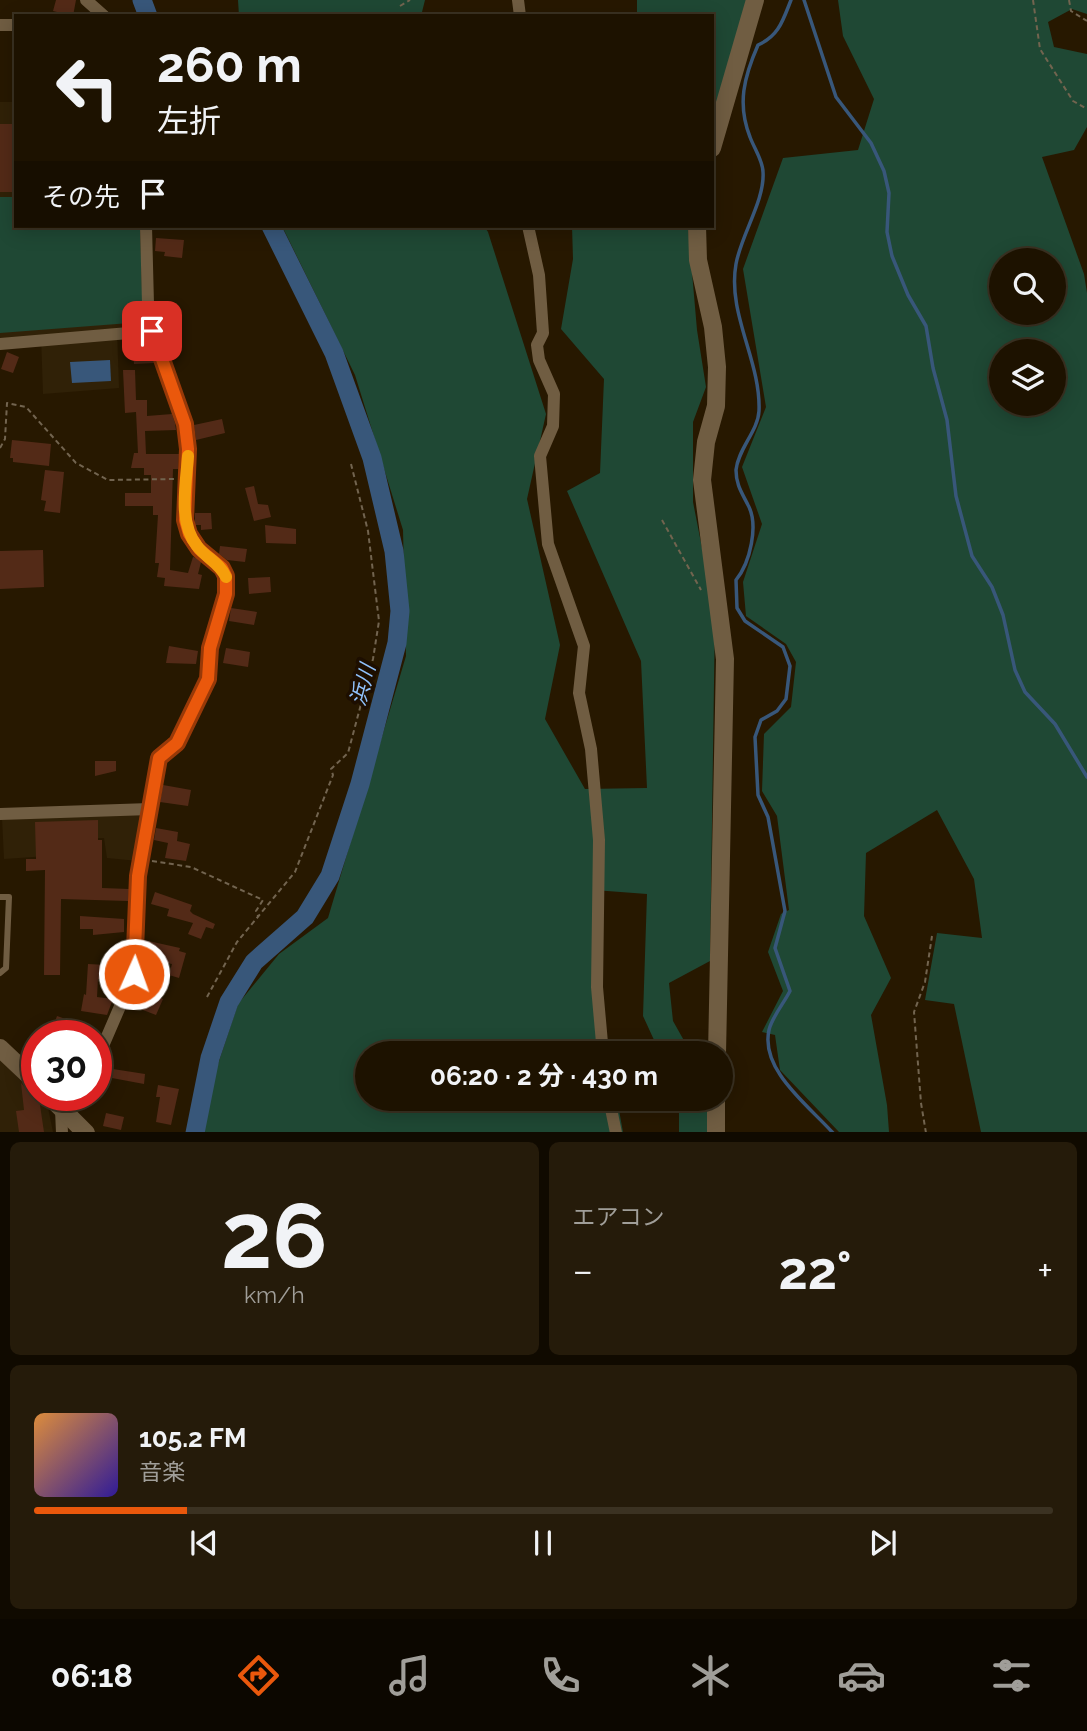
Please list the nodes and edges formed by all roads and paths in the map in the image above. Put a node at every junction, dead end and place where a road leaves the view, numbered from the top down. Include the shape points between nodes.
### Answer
1 (86, 0) edge
2 (410, 0) edge
3 (755, 0) edge
4 (1033, 0) edge
5 (1069, 0) edge
6 (400, 6) dead end
7 (103, 14) edge
8 (1087, 21) edge
9 (1087, 109) edge
10 (714, 141) edge
11 (146, 228) edge
12 (528, 228) edge
13 (697, 228) edge
14 (152, 331) junction
15 (0, 344) edge
16 (0, 448) edge
17 (351, 464) dead end
18 (187, 478) junction
19 (662, 520) dead end
20 (702, 592) dead end
21 (150, 809) junction
22 (0, 814) edge
23 (140, 860) junction
24 (0, 897) edge
25 (258, 916) junction
26 (932, 936) dead end
27 (4, 947) edge
28 (0, 973) edge
29 (207, 997) dead end
30 (112, 1025) edge
31 (602, 1041) edge
32 (717, 1041) edge
33 (0, 1048) edge
34 (21, 1068) edge
35 (61, 1111) edge
36 (69, 1111) edge
37 (612, 1111) edge
38 (716, 1111) edge
39 (62, 1132) edge
40 (86, 1132) edge
41 (616, 1132) edge
42 (716, 1132) edge
43 (926, 1132) edge

1 - 7 street
2 - 6 path
3 - 10 street
4 - 9 path via 1040,49 1073,101
5 - 8 path via 1071,11
11 - 14 street
12 - 31 street via 539,275 543,333 537,345 539,360 554,394 553,426 540,456 548,544 584,646 579,693 591,750 599,840 597,987
13 - 32 street via 698,260 717,367 716,406 702,480 725,659
14 - 15 street
14 - 18 street via 185,424
16 - 18 path via 5,439 7,403 26,407 76,463 108,480
17 - 25 path via 368,531 379,621 373,660 348,754 331,769 333,775 295,872
18 - 21 street via 189,534 222,568 226,594 210,648 208,679 177,743 159,758
19 - 20 path
21 - 22 street
21 - 23 street
23 - 25 path via 191,867 263,900
23 - 30 street via 134,974
24 - 27 lane via 9,897
25 - 29 path via 237,942
26 - 43 path via 925,982 914,1012
27 - 28 lane via 6,968
33 - 34 street
35 - 39 street
36 - 40 street
37 - 41 street
38 - 42 street

